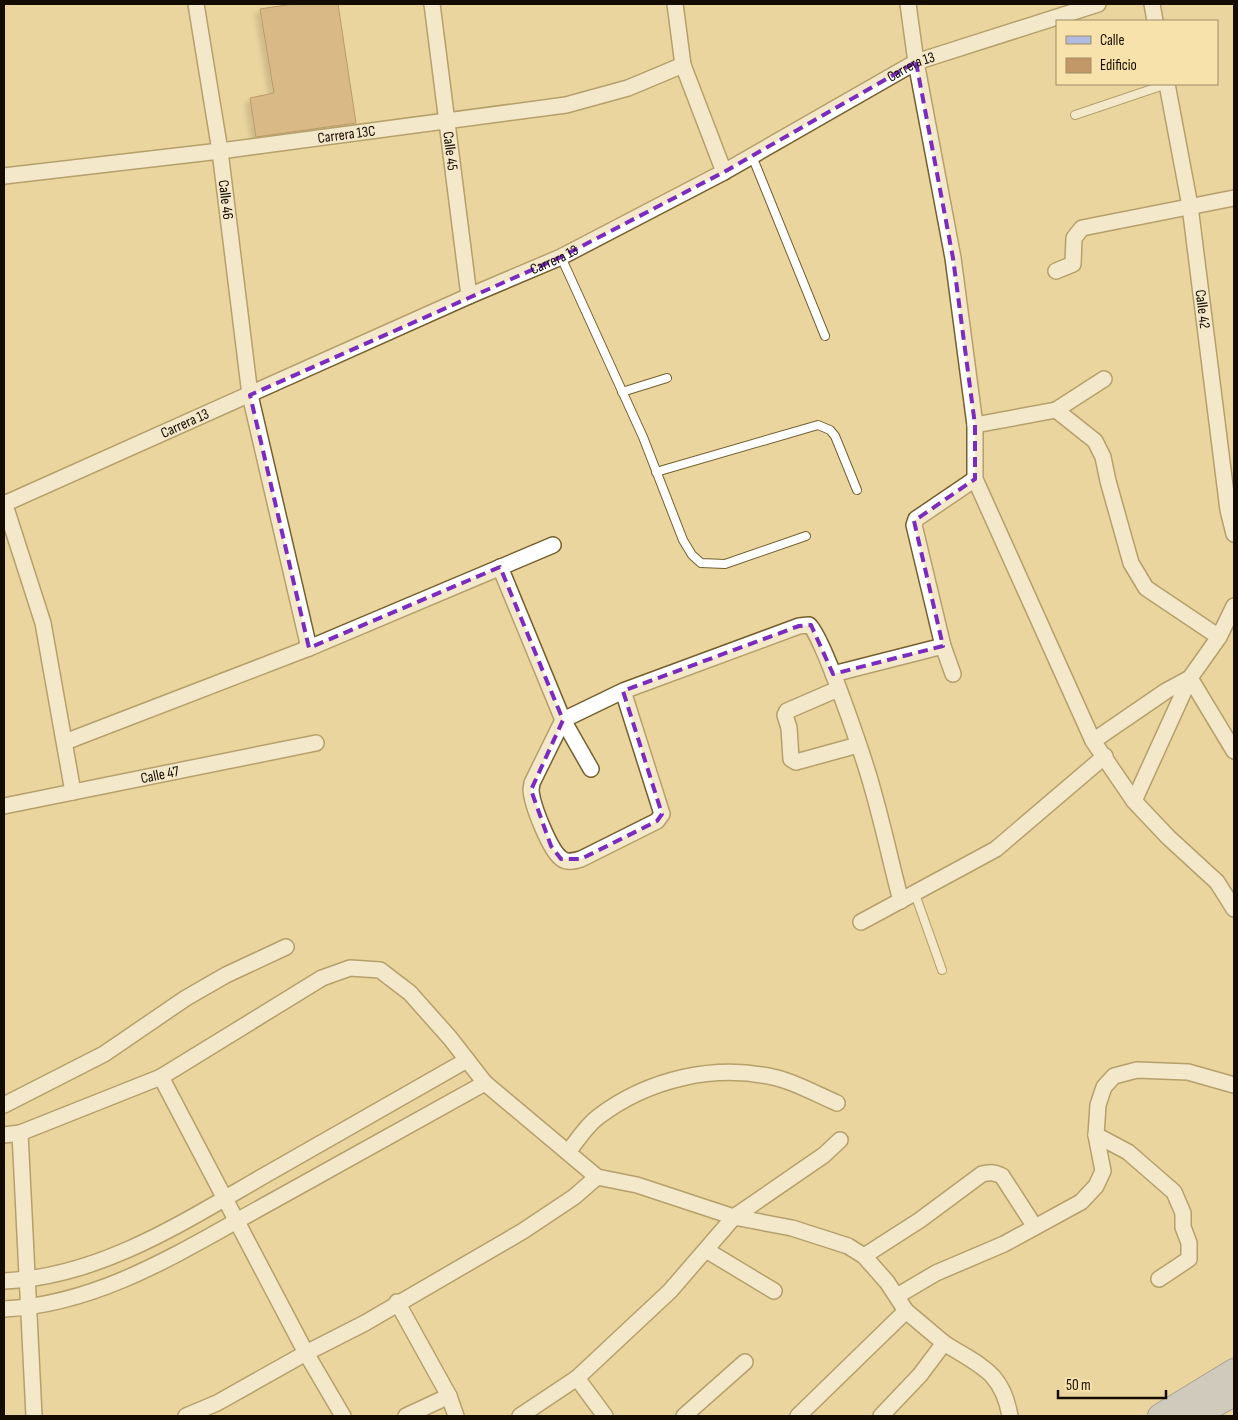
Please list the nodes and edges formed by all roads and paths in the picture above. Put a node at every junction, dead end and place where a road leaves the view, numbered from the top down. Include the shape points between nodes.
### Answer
1 (196, 4) edge
2 (432, 4) edge
3 (675, 4) edge
4 (908, 4) edge
5 (1098, 4) edge
6 (1152, 4) edge
7 (1155, 20) edge
8 (916, 62) junction
9 (683, 65) junction
10 (1164, 85) edge
11 (1167, 85) edge
12 (1075, 115) dead end
13 (445, 120) junction
14 (220, 152) junction
15 (752, 156) junction
16 (724, 172) junction
17 (4, 176) edge
18 (1234, 198) edge
19 (1190, 206) junction
20 (561, 257) junction
21 (1056, 271) dead end
22 (469, 296) junction
23 (825, 336) dead end
24 (668, 378) dead end
25 (1104, 379) dead end
26 (622, 392) junction
27 (250, 395) junction
28 (1056, 410) junction
29 (975, 425) junction
30 (656, 472) junction
31 (975, 479) junction
32 (857, 490) dead end
33 (4, 503) edge
34 (1231, 510) edge
35 (1234, 534) edge
36 (806, 536) dead end
37 (553, 545) dead end
38 (500, 567) junction
39 (1234, 606) edge
40 (1218, 637) junction
41 (943, 646) junction
42 (309, 648) junction
43 (833, 674) junction
44 (953, 674) dead end
45 (1190, 678) junction
46 (838, 689) junction
47 (623, 691) junction
48 (563, 720) junction
49 (1093, 741) junction
50 (65, 742) junction
51 (316, 743) dead end
52 (858, 745) junction
53 (1234, 751) edge
54 (1105, 756) junction
55 (590, 769) dead end
56 (74, 792) junction
57 (1134, 801) junction
58 (4, 806) edge
59 (915, 894) junction
60 (901, 901) junction
61 (1234, 909) edge
62 (862, 922) dead end
63 (286, 947) dead end
64 (942, 970) dead end
65 (467, 1060) junction
66 (161, 1078) junction
67 (485, 1083) junction
68 (1234, 1085) edge
69 (837, 1103) dead end
70 (4, 1105) edge
71 (20, 1133) junction
72 (4, 1135) edge
73 (1096, 1135) junction
74 (840, 1140) dead end
75 (568, 1152) junction
76 (597, 1177) junction
77 (225, 1198) junction
78 (734, 1216) junction
79 (237, 1220) junction
80 (1035, 1227) junction
81 (706, 1250) junction
82 (864, 1256) junction
83 (27, 1280) junction
84 (1158, 1280) dead end
85 (4, 1281) edge
86 (774, 1291) dead end
87 (897, 1296) junction
88 (397, 1302) junction
89 (28, 1308) junction
90 (4, 1309) edge
91 (906, 1311) junction
92 (944, 1343) junction
93 (306, 1353) junction
94 (745, 1362) dead end
95 (1234, 1371) edge
96 (577, 1378) junction
97 (1234, 1394) edge
98 (449, 1396) junction
99 (34, 1416) edge
100 (186, 1416) edge
101 (343, 1416) edge
102 (406, 1416) edge
103 (456, 1416) edge
104 (520, 1416) edge
105 (605, 1416) edge
106 (684, 1416) edge
107 (798, 1416) edge
108 (881, 1416) edge
109 (1010, 1416) edge
110 (1160, 1416) edge
111 (1194, 1416) edge

1 - 14 street, Calle 46
2 - 13 street, Calle 45
3 - 9 street
4 - 8 street
5 - 8 street, Carrera 13
6 - 7 street
8 - 15 street, Carrera 13
8 - 29 street via 953,258
9 - 13 street, Carrera 13C via 628,88 566,105
9 - 16 street
10 - 12 lane
11 - 19 street, Calle 42
13 - 14 street, Carrera 13C
13 - 22 street, Calle 45
14 - 17 street, Carrera 13C
14 - 27 street, Calle 46
15 - 16 street, Carrera 13
15 - 23 lane
16 - 20 street, Carrera 13
18 - 19 street
19 - 21 street via 1082,228 1074,238 1073,264
19 - 34 street, Calle 42
20 - 22 street, Carrera 13
20 - 26 lane
22 - 27 street, Carrera 13
24 - 26 lane
25 - 28 street
26 - 30 lane
27 - 33 street, Carrera 13
27 - 42 street, Calle 46
28 - 29 street
28 - 40 street via 1095,441 1103,457 1131,563 1146,588
29 - 31 street
30 - 32 lane via 818,425 835,436
30 - 36 lane via 683,540 701,563 725,564
31 - 41 street via 916,519 914,525
31 - 49 street
33 - 50 street via 43,623
34 - 35 street, Calle 42
37 - 38 street
38 - 42 street
38 - 48 street
39 - 40 street
40 - 45 street
41 - 43 street
41 - 44 street
42 - 50 street
43 - 46 street
43 - 47 street via 815,631 809,625 702,660
45 - 49 street
45 - 53 street
45 - 57 street
46 - 52 street
46 - 52 street via 787,711 791,758 796,762
47 - 48 street
47 - 48 street via 662,814 654,823 569,862 561,859 551,846 531,790
48 - 55 street
49 - 54 street
50 - 56 street
51 - 56 street, Calle 47
52 - 60 street via 872,785
54 - 57 street
54 - 59 street via 996,849
56 - 58 street, Calle 47
57 - 61 street via 1217,882
59 - 60 street
59 - 64 lane
60 - 62 street
63 - 70 street via 226,975 104,1054
65 - 66 street via 410,993 380,970 350,968 322,978
65 - 67 street
65 - 77 street
66 - 71 street
66 - 77 street
67 - 75 street
67 - 79 street
68 - 73 street via 1188,1072 1137,1070 1114,1076 1104,1087 1098,1105
69 - 75 street via 778,1078 708,1073 669,1081 630,1096 596,1118
71 - 72 street
71 - 83 street
73 - 80 street via 1103,1171 1096,1186 1082,1202
73 - 84 street via 1128,1152 1174,1192 1180,1203 1189,1258
74 - 78 street via 824,1155
75 - 76 street
76 - 78 street via 637,1185
76 - 88 street via 574,1198 523,1231
77 - 79 street
77 - 83 street via 161,1235 93,1265
78 - 81 street
78 - 82 street via 792,1228 848,1246
79 - 89 street via 172,1258 101,1289
79 - 93 street
80 - 82 street via 1002,1176 988,1172
80 - 87 street via 936,1273
81 - 86 street
81 - 96 street via 670,1291
82 - 87 street
83 - 85 street
83 - 89 street
87 - 91 street
88 - 93 street via 365,1323
88 - 98 street
89 - 90 street
89 - 99 street
91 - 92 street
91 - 107 street
92 - 108 street via 920,1375
92 - 109 street via 994,1374 1007,1396
93 - 100 street via 217,1403
93 - 101 street
94 - 106 street
95 - 110 main road
96 - 104 street
96 - 105 street
97 - 111 main road
98 - 102 street
98 - 103 street

